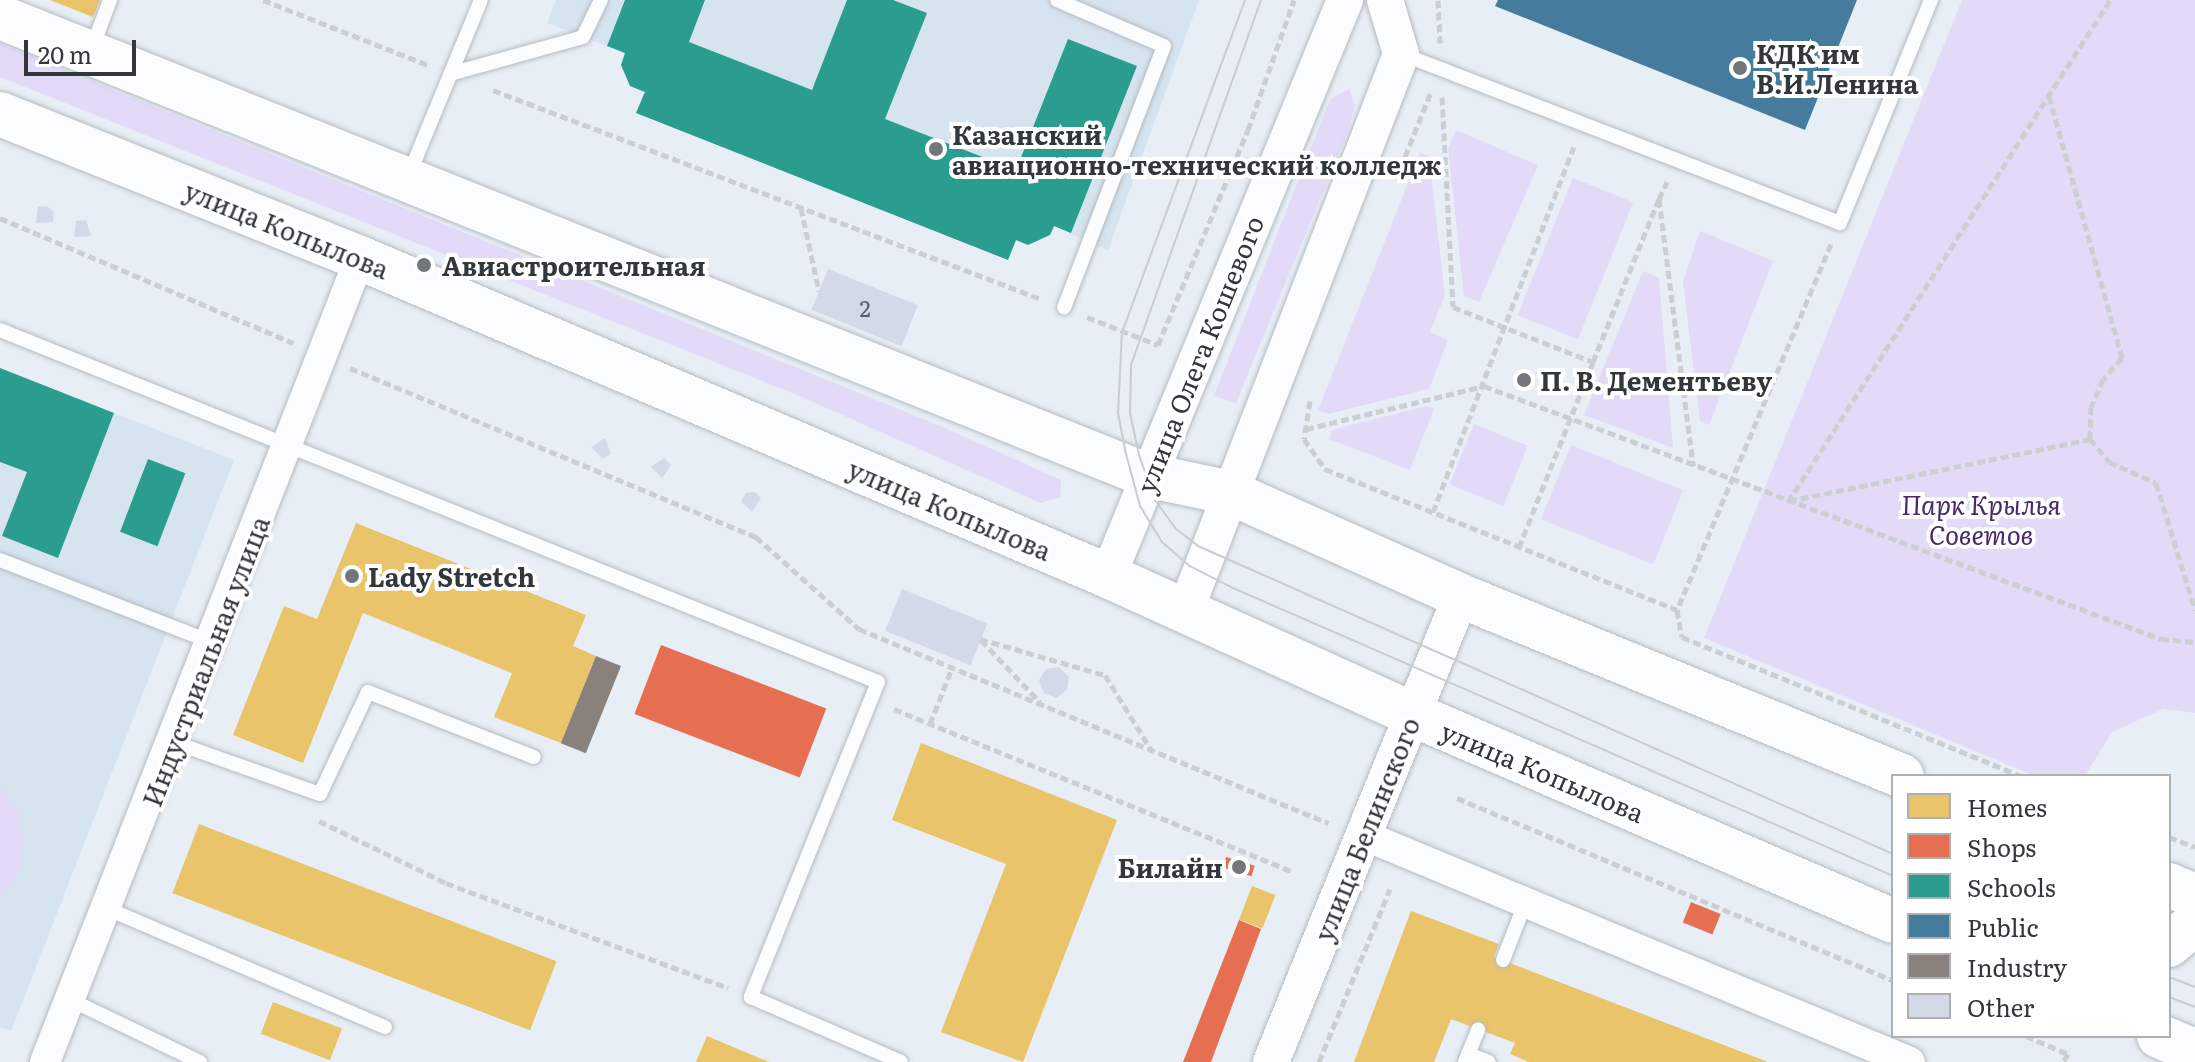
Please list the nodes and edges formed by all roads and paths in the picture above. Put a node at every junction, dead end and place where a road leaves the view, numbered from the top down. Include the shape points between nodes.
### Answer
1 (110, 0) edge
2 (263, 0) edge
3 (481, 0) edge
4 (601, 0) edge
5 (1057, 0) edge
6 (1294, 0) edge
7 (1345, 0) edge
8 (1385, 0) edge
9 (1438, 0) edge
10 (1931, 0) edge
11 (2110, 0) edge
12 (0, 17) edge
13 (90, 54) junction
14 (1401, 54) junction
15 (1440, 69) junction
16 (450, 74) junction
17 (2049, 95) junction
18 (0, 114) edge
19 (1582, 125) junction
20 (405, 182) junction
21 (1393, 186) dead end
22 (801, 208) junction
23 (0, 218) edge
24 (1840, 223) junction
25 (360, 258) junction
26 (819, 291) dead end
27 (1064, 308) junction
28 (1506, 328) junction
29 (0, 330) edge
30 (323, 356) junction
31 (1593, 362) junction
32 (1484, 386) junction
33 (1314, 389) dead end
34 (1570, 419) junction
35 (1306, 429) junction
36 (2090, 439) junction
37 (289, 446) junction
38 (1693, 466) junction
39 (1150, 476) junction
40 (1729, 479) junction
41 (1231, 493) junction
42 (1788, 502) junction
43 (1433, 512) junction
44 (1519, 547) junction
45 (0, 560) edge
46 (1108, 576) junction
47 (1461, 596) junction
48 (1186, 609) junction
49 (1677, 610) junction
50 (2195, 610) edge
51 (2195, 642) edge
52 (211, 643) junction
53 (952, 668) junction
54 (1044, 706) junction
55 (1414, 715) junction
56 (930, 724) dead end
57 (173, 742) junction
58 (1152, 751) junction
59 (534, 757) dead end
60 (1897, 774) edge
61 (2016, 774) edge
62 (1457, 798) dead end
63 (308, 816) dead end
64 (1363, 835) junction
65 (2171, 838) edge
66 (2195, 847) edge
67 (2171, 886) edge
68 (1390, 889) dead end
69 (2195, 896) edge
70 (1527, 899) junction
71 (108, 909) junction
72 (1891, 920) edge
73 (2195, 923) edge
74 (2171, 943) edge
75 (1503, 960) dead end
76 (1891, 979) edge
77 (751, 997) junction
78 (73, 1001) junction
79 (385, 1027) dead end
80 (1478, 1029) dead end
81 (2171, 1030) edge
82 (2031, 1038) edge
83 (2164, 1038) edge
84 (2195, 1051) edge
85 (1467, 1058) edge
86 (45, 1062) edge
87 (200, 1062) edge
88 (901, 1062) edge
89 (1271, 1062) edge
90 (1319, 1062) edge
91 (1489, 1062) edge
92 (1910, 1062) edge
93 (2063, 1062) edge

1 - 13 lane
2 - 16 path
3 - 16 lane
4 - 16 lane via 583,37
5 - 27 lane via 1164,46
6 - 27 path via 1248,130 1158,345
7 - 39 street, улица Олега Кошевого
8 - 14 street
9 - 15 path
10 - 24 lane
11 - 17 path
12 - 13 main road
13 - 20 main road
14 - 15 lane
14 - 41 street
15 - 19 lane
15 - 21 path
15 - 28 path via 1453,307
16 - 20 lane
16 - 22 path
17 - 36 path via 2122,358 2103,379 2091,407
17 - 42 path
18 - 25 main road, улица Копылова
19 - 24 lane
19 - 28 path
20 - 39 main road
22 - 26 path
22 - 27 path
23 - 30 path
24 - 40 path
25 - 30 street, Индустриальная улица
25 - 46 main road, улица Копылова
28 - 31 path
28 - 32 path
29 - 37 lane
30 - 37 street, Индустриальная улица
30 - 53 path via 756,537 859,629
31 - 34 path
31 - 38 path via 1659,199
32 - 34 path
32 - 35 path
32 - 43 path
33 - 35 path
34 - 38 path
34 - 44 path
35 - 43 path via 1304,439 1325,469
36 - 42 path
36 - 50 path via 2109,462 2156,483
37 - 52 street, Индустриальная улица
37 - 77 lane via 878,682
38 - 40 path
39 - 41 main road
39 - 46 street, улица Олега Кошевого
40 - 42 path
40 - 49 path
41 - 47 main road
41 - 48 street
42 - 51 path via 2161,639
43 - 44 path
44 - 49 path
45 - 52 lane
46 - 48 main road, улица Копылова
47 - 55 street, улица Белинского
47 - 60 main road
48 - 55 main road, улица Копылова
49 - 61 path via 1682,637
52 - 57 street, Индустриальная улица
53 - 54 path
53 - 56 path
54 - 58 path
54 - 58 path via 980,639 1105,675
55 - 64 street, улица Белинского
55 - 72 main road, улица Копылова
57 - 59 lane via 320,794 368,692
57 - 71 street, Индустриальная улица
58 - 64 path
62 - 76 path
63 - 77 path via 446,883
64 - 70 street
64 - 89 street, улица Белинского
65 - 66 path
67 - 69 main road
68 - 90 path
70 - 75 lane
70 - 92 street
71 - 78 street, Индустриальная улица
71 - 79 lane
73 - 74 main road
77 - 88 lane
78 - 86 street, Индустриальная улица
78 - 87 lane
80 - 85 lane
81 - 84 main road
82 - 93 path via 2068,1054
83 - 84 main road
85 - 91 lane

